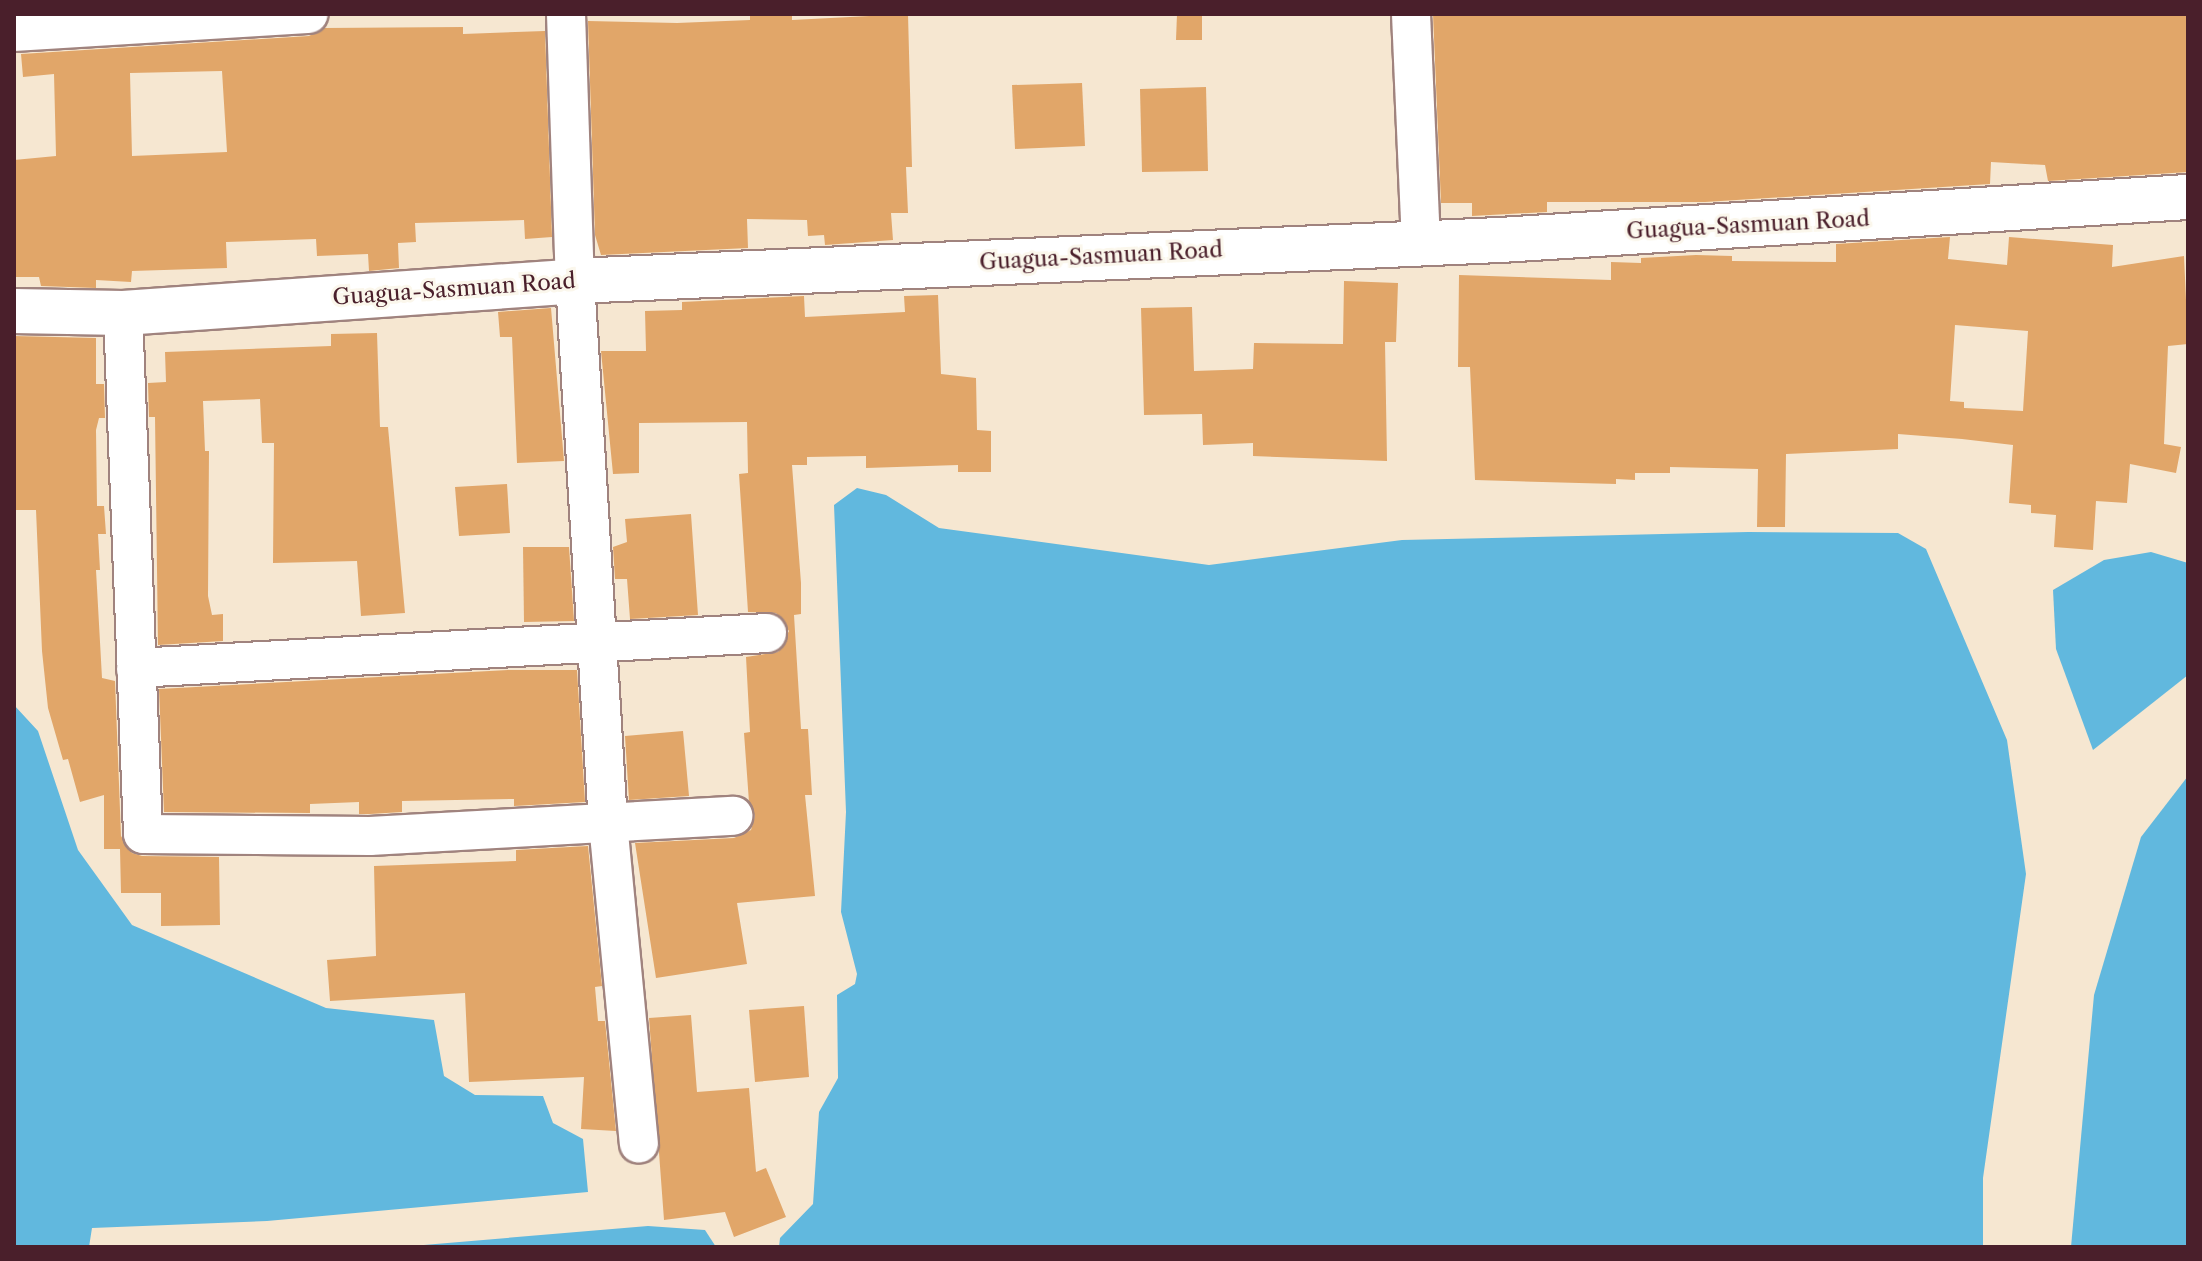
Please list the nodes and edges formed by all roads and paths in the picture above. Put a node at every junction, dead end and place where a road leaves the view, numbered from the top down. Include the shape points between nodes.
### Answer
1 (308, 14) edge
2 (566, 14) edge
3 (1411, 14) edge
4 (14, 32) edge
5 (2188, 197) edge
6 (1421, 241) junction
7 (575, 281) junction
8 (14, 311) edge
9 (123, 313) junction
10 (767, 633) dead end
11 (601, 643) junction
12 (136, 668) junction
13 (733, 816) dead end
14 (608, 823) junction
15 (639, 1144) dead end

1 - 4 street
2 - 7 street
3 - 6 street
5 - 6 main road, Guagua-Sasmuan Road
6 - 7 main road, Guagua-Sasmuan Road
7 - 9 main road, Guagua-Sasmuan Road
7 - 11 street
8 - 9 main road, Guagua-Sasmuan Road
9 - 12 street
10 - 11 street
11 - 12 street
11 - 14 street
12 - 14 street via 143,834 370,836
13 - 14 street
14 - 15 street

